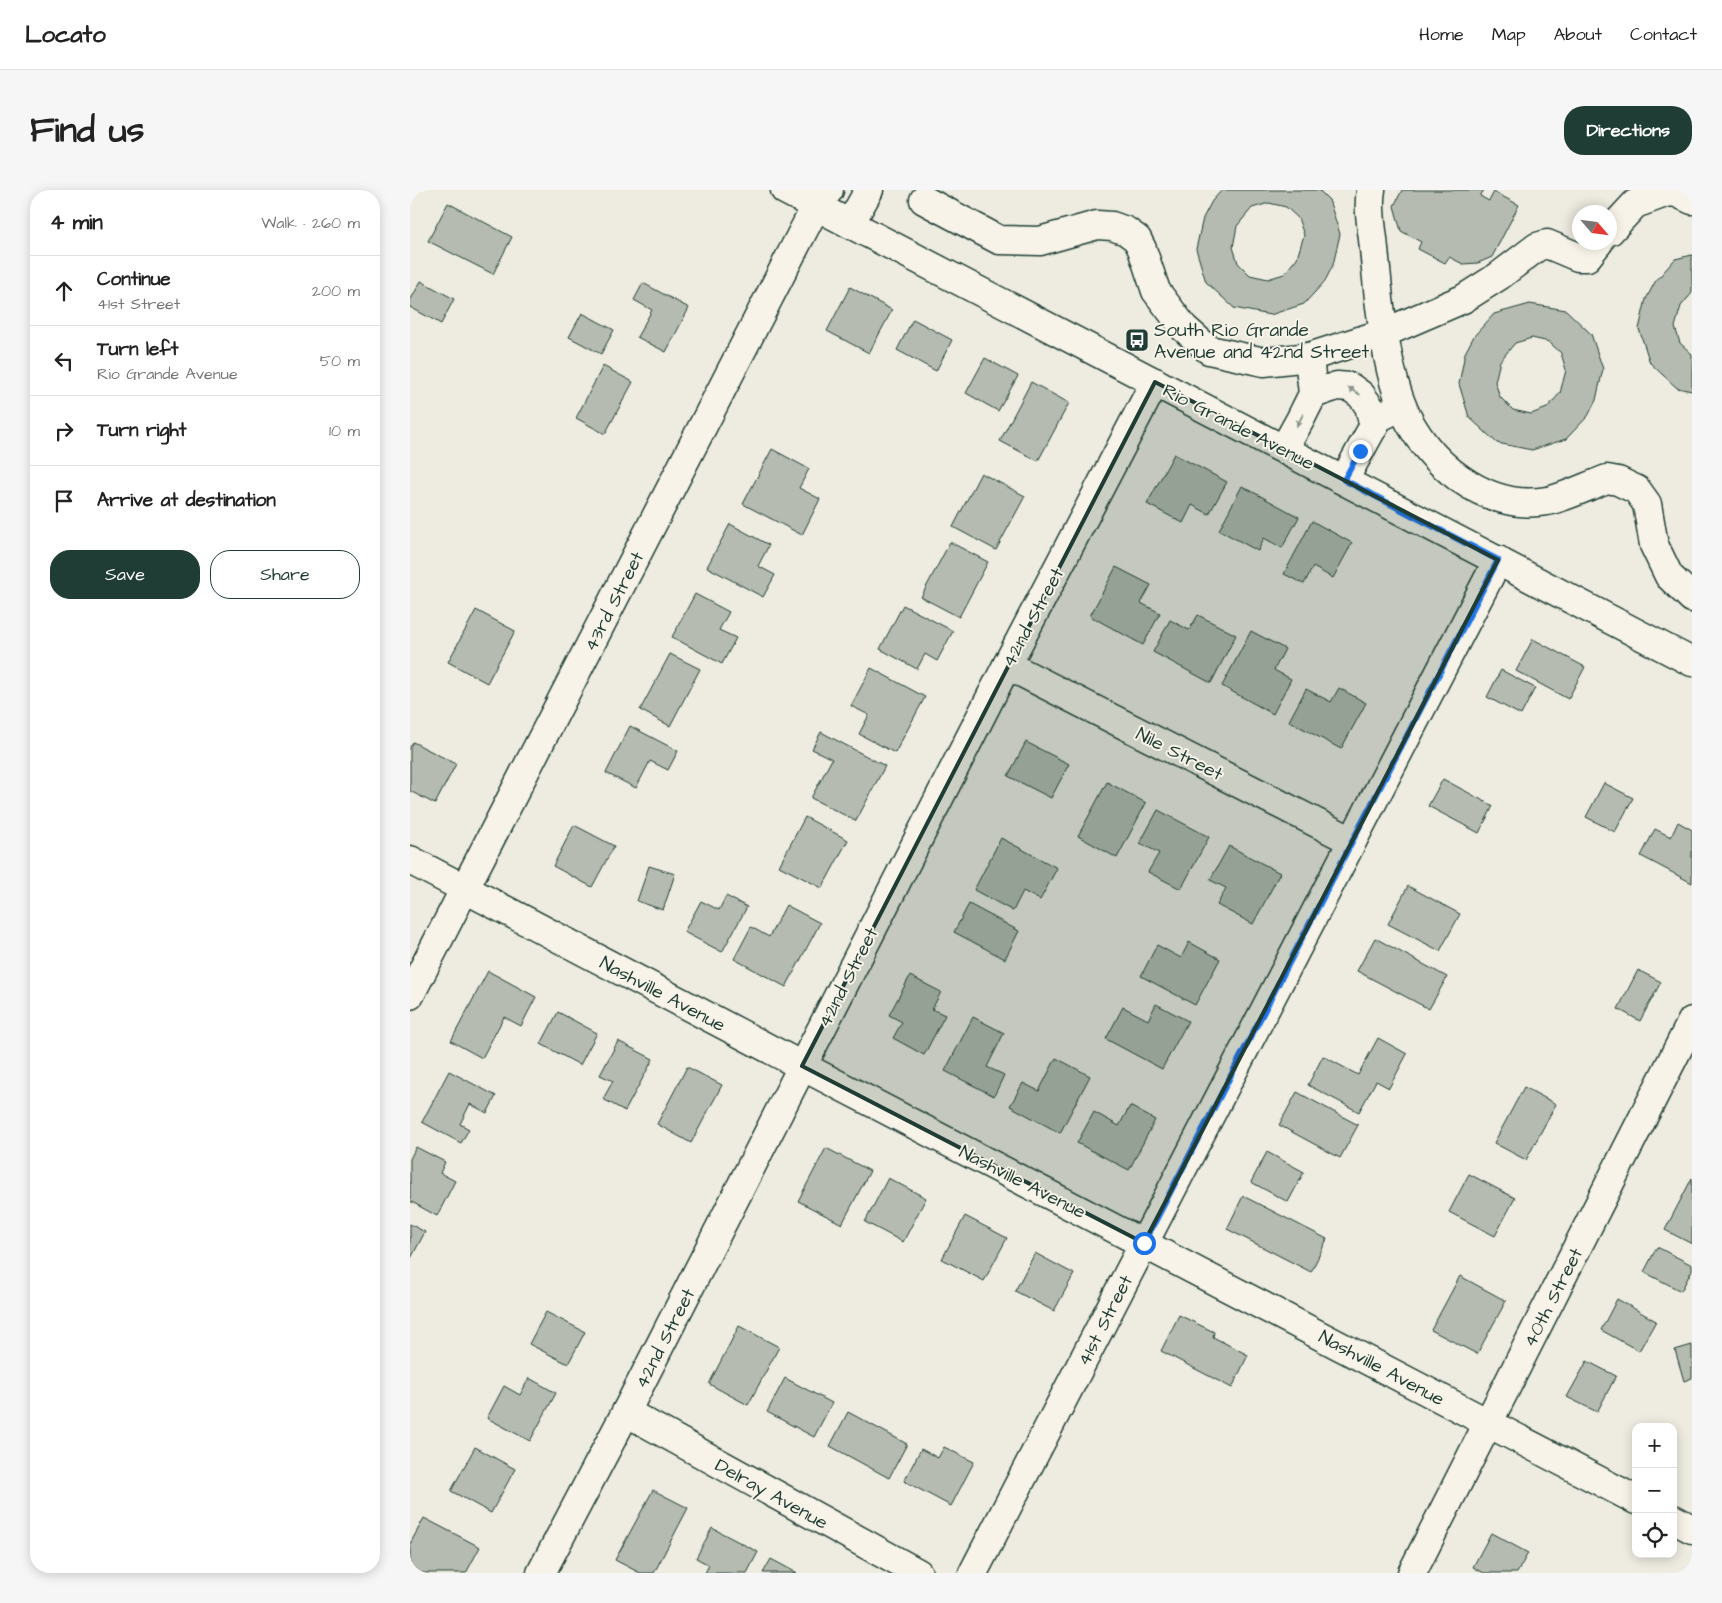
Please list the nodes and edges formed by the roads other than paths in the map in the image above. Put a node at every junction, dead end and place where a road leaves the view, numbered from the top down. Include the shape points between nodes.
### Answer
1 (785, 190) edge
2 (869, 190) edge
3 (1370, 190) edge
4 (822, 198) edge
5 (924, 200) dead end
6 (1692, 200) edge
7 (1617, 223) edge
8 (850, 224) junction
9 (1593, 250) edge
10 (1384, 333) junction
11 (1309, 357) junction
12 (1155, 382) junction
13 (1313, 394) junction
14 (1402, 406) junction
15 (1374, 427) junction
16 (1284, 449) junction
17 (1344, 480) junction
18 (1498, 560) junction
19 (1692, 598) edge
20 (1692, 662) edge
21 (1007, 665) junction
22 (1352, 842) junction
23 (410, 860) edge
24 (465, 889) junction
25 (410, 995) edge
26 (1692, 1021) edge
27 (802, 1066) junction
28 (1144, 1243) junction
29 (626, 1412) junction
30 (1488, 1423) junction
31 (1632, 1498) edge
32 (1677, 1521) edge
33 (1692, 1529) edge
34 (541, 1573) edge
35 (918, 1573) edge
36 (973, 1573) edge
37 (1412, 1573) edge

1 - 4 street, Rio Grande Avenue
2 - 8 street
3 - 10 street
4 - 8 street, Rio Grande Avenue
4 - 24 street, 43rd Street
5 - 11 street via 999,240 1040,241 1097,225 1119,228 1137,239 1156,291 1184,328 1209,350 1264,362
6 - 7 street via 1674,192 1666,193 1635,204
8 - 12 street, Rio Grande Avenue
9 - 10 street via 1587,257 1578,257 1547,244 1536,246 1500,276 1463,299
10 - 11 street
10 - 14 street
11 - 13 street
12 - 16 street, Rio Grande Avenue
12 - 21 street, 42nd Street
15 -> 13 street via 1369,406 1350,387 1338,386
13 -> 16 street
14 - 15 street via 1378,418
14 - 19 street via 1421,440 1444,465 1468,485 1496,497 1519,502 1547,501 1607,479 1638,490 1647,504 1654,545 1668,576
15 - 17 street
16 - 17 street, Rio Grande Avenue
17 - 18 street, Rio Grande Avenue
18 - 20 street, Rio Grande Avenue
18 - 22 street, 41st Street
21 - 22 street, Nile Street
21 - 27 street, 42nd Street
22 - 28 street, 41st Street
23 - 24 street, Nashville Avenue
24 - 25 street, 43rd Street
24 - 27 street, Nashville Avenue
26 - 30 street, 40th Street
27 - 28 street, Nashville Avenue
27 - 29 street, 42nd Street
28 - 30 street, Nashville Avenue
28 - 36 street, 41st Street
29 - 34 street, 42nd Street
29 - 35 street, Delray Avenue
30 - 31 street, Nashville Avenue
30 - 37 street, 40th Street
32 - 33 street

